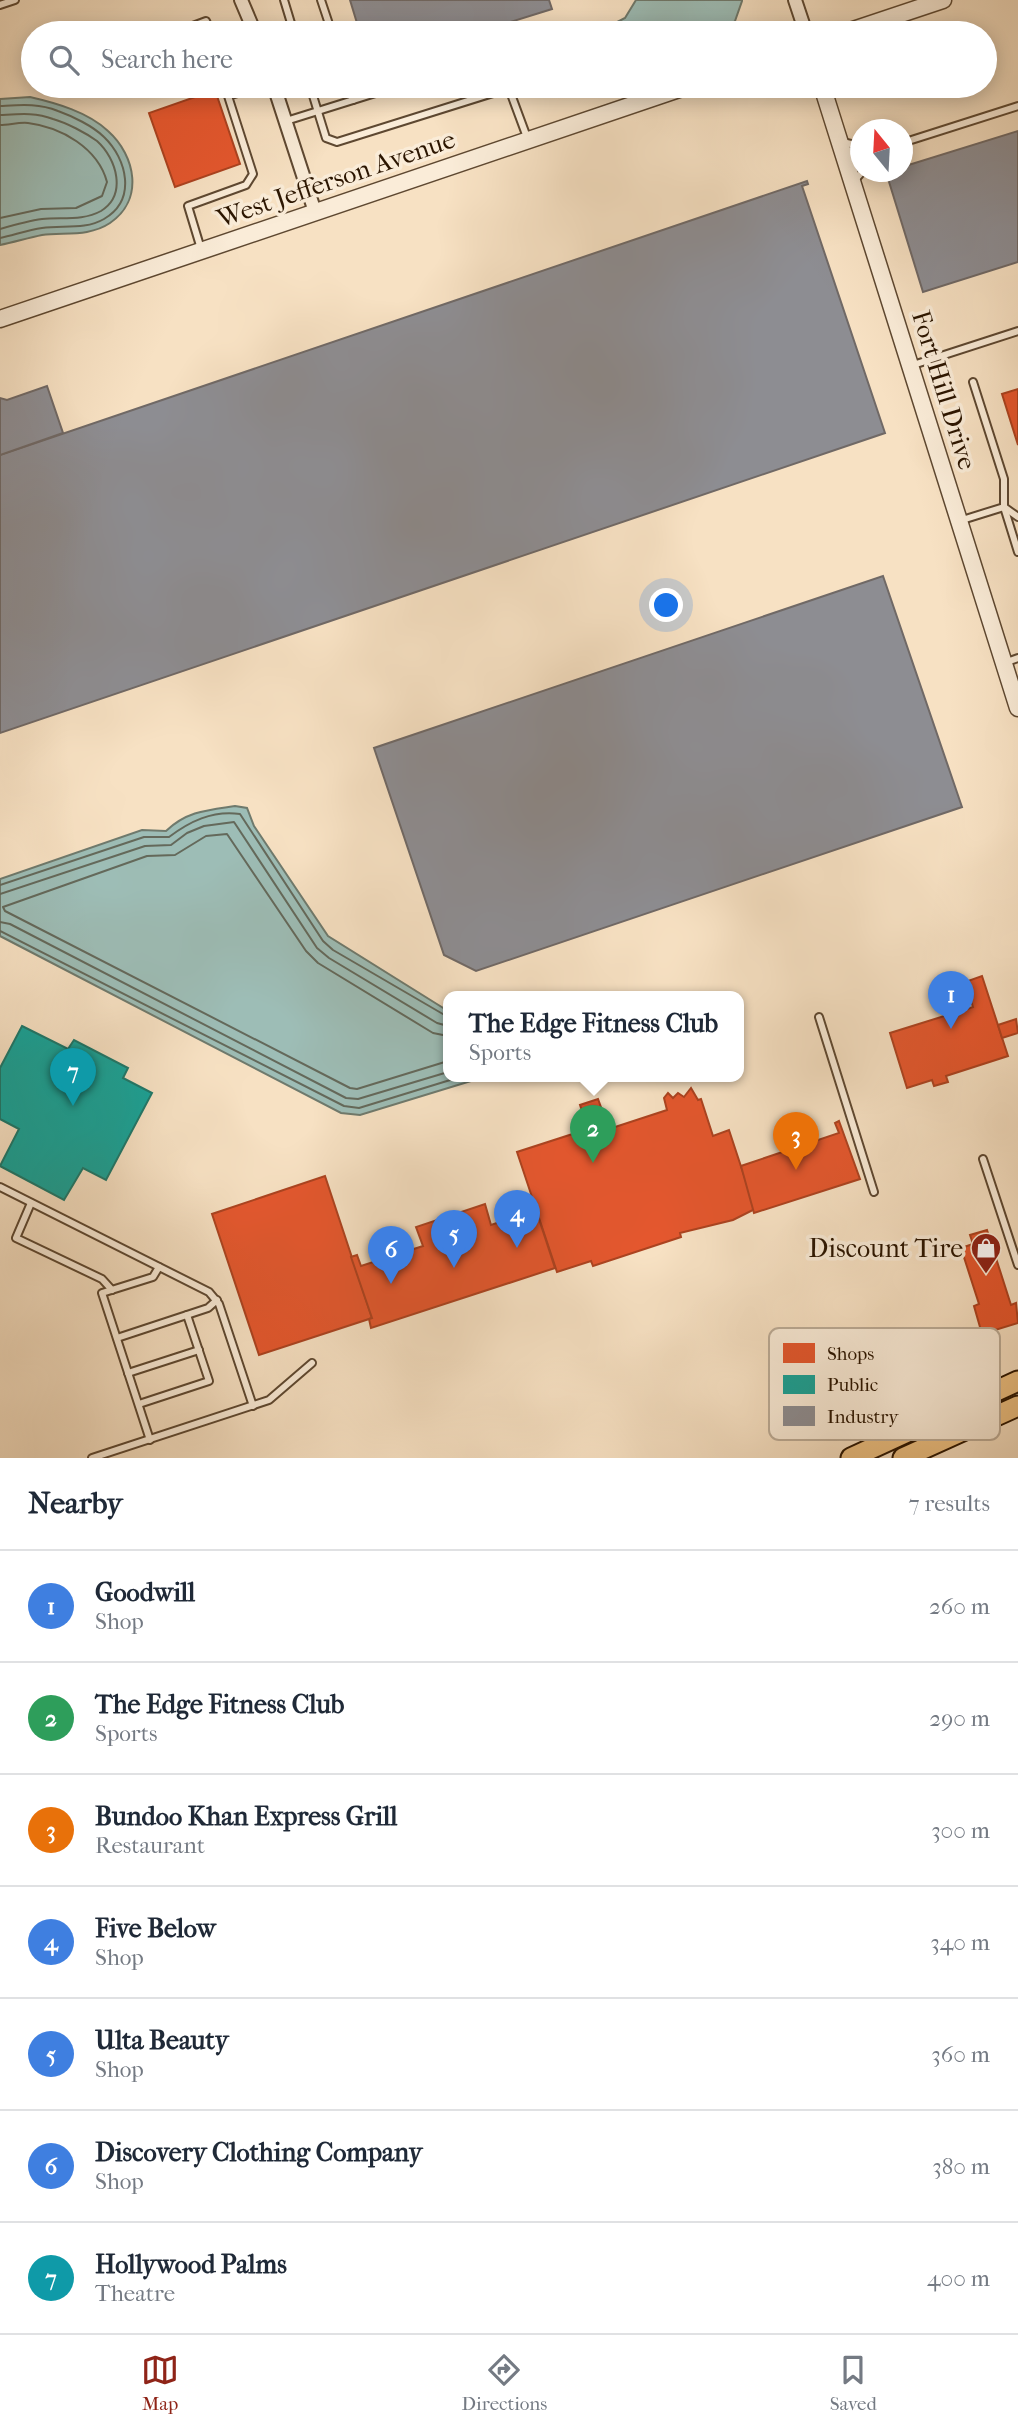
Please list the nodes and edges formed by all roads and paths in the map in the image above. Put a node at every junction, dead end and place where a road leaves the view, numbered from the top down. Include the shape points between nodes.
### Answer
1 (15, 0) edge
2 (241, 0) edge
3 (284, 0) edge
4 (321, 0) edge
5 (795, 0) edge
6 (943, 0) edge
7 (0, 5) edge
8 (250, 21) edge
9 (290, 21) edge
10 (328, 21) edge
11 (802, 21) edge
12 (880, 21) edge
13 (229, 98) edge
14 (278, 98) edge
15 (313, 98) edge
16 (359, 98) edge
17 (474, 98) edge
18 (512, 98) edge
19 (652, 98) edge
20 (826, 98) edge
21 (353, 100) joint
22 (1018, 106) edge
23 (317, 111) junction
24 (286, 121) junction
25 (913, 139) edge
26 (528, 140) junction
27 (840, 141) junction
28 (850, 144) edge
29 (850, 161) edge
30 (859, 182) edge
31 (315, 212) junction
32 (202, 250) junction
33 (0, 318) edge
34 (1018, 331) edge
35 (910, 366) junction
36 (973, 382) dead end
37 (1004, 507) junction
38 (1018, 517) edge
39 (959, 521) junction
40 (1018, 552) edge
41 (1011, 661) edge
42 (1018, 708) edge
43 (819, 1017) dead end
44 (984, 1159) dead end
45 (0, 1187) edge
46 (874, 1192) dead end
47 (31, 1203) junction
48 (1018, 1265) edge
49 (159, 1267) junction
50 (112, 1290) junction
51 (217, 1300) junction
52 (187, 1315) junction
53 (117, 1338) junction
54 (199, 1350) junction
55 (312, 1363) dead end
56 (128, 1373) junction
57 (1018, 1381) edge
58 (1000, 1389) edge
59 (139, 1404) junction
60 (253, 1406) junction
61 (1018, 1406) edge
62 (1000, 1414) edge
63 (150, 1440) junction
64 (890, 1440) edge
65 (943, 1440) edge
66 (92, 1458) edge
67 (851, 1458) edge
68 (903, 1458) edge

1 - 7 lane
2 - 8 street
3 - 9 lane
4 - 10 lane
5 - 11 street
6 - 12 street
13 - 32 lane via 253,174 246,185 188,206
14 - 24 street
15 - 23 lane
16 - 21 lane
17 - 23 lane via 337,142 326,138
18 - 26 lane
19 - 26 street, West Jefferson Avenue
20 - 27 street, Fort Hill Drive
21 - 23 lane
22 - 25 lane
23 - 24 lane
24 - 31 street
26 - 31 street, West Jefferson Avenue
27 - 28 lane
27 - 29 street, Fort Hill Drive
30 - 35 street, Fort Hill Drive
31 - 32 street, West Jefferson Avenue
32 - 33 street, West Jefferson Avenue
34 - 35 lane
35 - 39 street, Fort Hill Drive
36 - 37 lane via 1004,479
37 - 38 lane
37 - 39 lane
37 - 40 lane
39 - 41 street, Fort Hill Drive
41 - 42 street, Fort Hill Drive
43 - 46 lane
44 - 48 lane
45 - 47 lane
47 - 49 lane
47 - 50 lane via 16,1238 102,1279
49 - 50 lane via 153,1277
49 - 51 lane
50 - 53 lane via 102,1293
51 - 52 lane
51 - 60 lane
52 - 53 lane
52 - 54 lane
53 - 56 lane
54 - 56 lane
54 - 59 lane via 209,1381
55 - 60 lane via 269,1400
56 - 59 lane
57 - 58 main road
59 - 63 lane
60 - 63 lane
61 - 62 main road
63 - 66 lane
64 - 67 main road
65 - 68 main road

